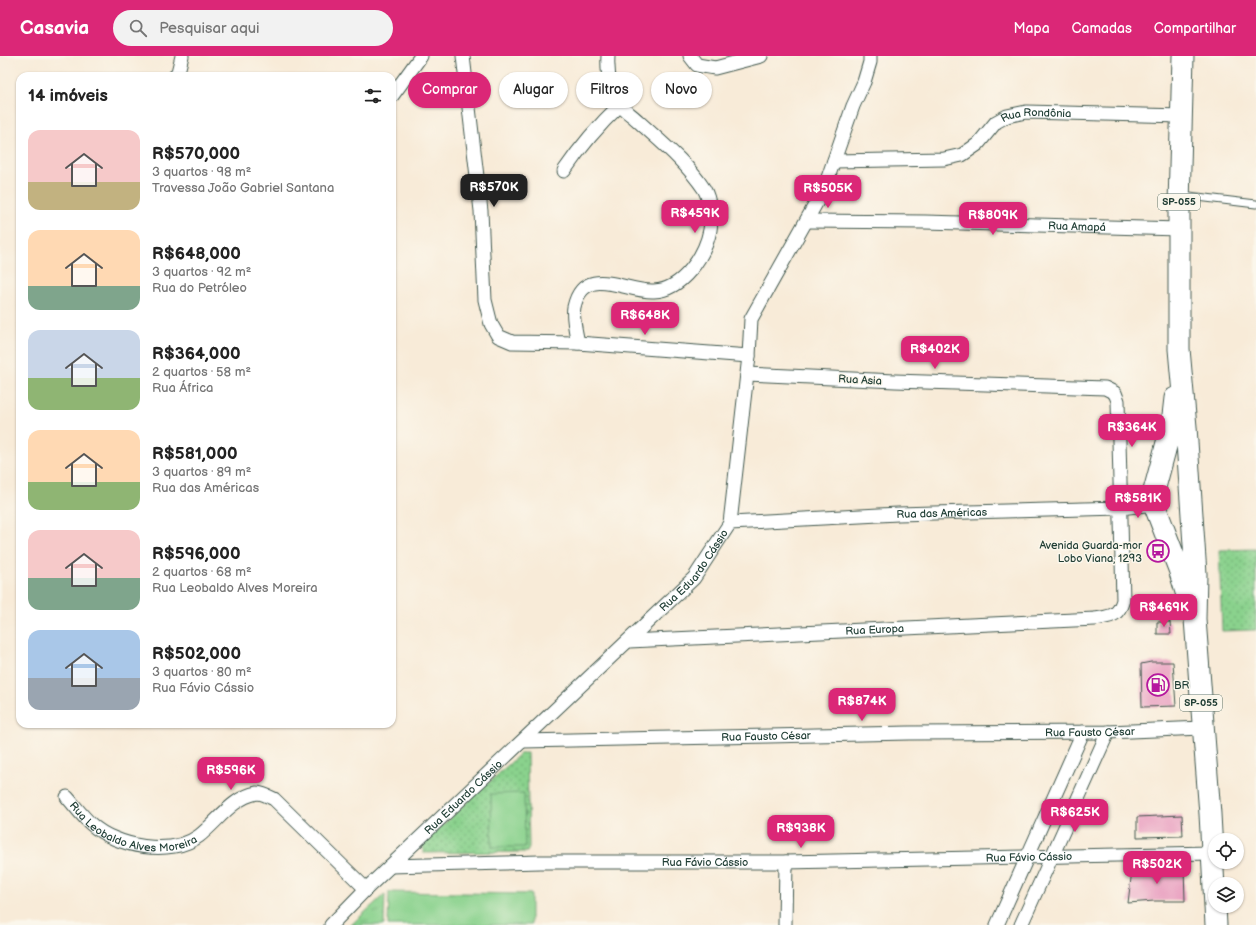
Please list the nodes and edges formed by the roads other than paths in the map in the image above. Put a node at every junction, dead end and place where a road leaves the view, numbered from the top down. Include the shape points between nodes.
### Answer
1 (182, 56) edge
2 (421, 56) edge
3 (464, 56) edge
4 (608, 56) edge
5 (690, 56) edge
6 (761, 56) edge
7 (870, 56) edge
8 (1183, 56) edge
9 (178, 72) edge
10 (608, 72) edge
11 (396, 90) edge
12 (617, 108) edge
13 (623, 108) edge
14 (1182, 116) junction
15 (834, 161) junction
16 (564, 171) dead end
17 (1179, 195) junction
18 (1256, 204) edge
19 (807, 221) junction
20 (1179, 229) junction
21 (578, 343) junction
22 (1180, 349) junction
23 (749, 356) junction
24 (747, 374) junction
25 (1189, 489) junction
26 (1155, 504) junction
27 (1120, 508) junction
28 (1191, 510) junction
29 (730, 523) junction
30 (1195, 619) junction
31 (629, 641) junction
32 (1202, 728) junction
33 (1083, 732) junction
34 (1108, 732) junction
35 (522, 741) junction
36 (67, 797) dead end
37 (1210, 833) edge
38 (1208, 853) edge
39 (1051, 856) junction
40 (1028, 857) junction
41 (786, 862) junction
42 (390, 866) junction
43 (1213, 869) edge
44 (366, 889) junction
45 (331, 925) edge
46 (785, 925) edge
47 (997, 925) edge
48 (1021, 925) edge
49 (1216, 925) edge

1 - 9 street
2 - 11 street
3 - 21 street via 482,211 485,300 491,324 498,336 512,342
4 - 10 street
5 - 6 street via 697,65 716,68
7 - 15 street, Rua Eduardo Cássio via 864,82
8 - 14 main road, SP-055
12 - 16 street via 580,148
13 - 21 street via 688,169 704,190 710,211 710,230 701,254 690,272 669,287 654,291 627,288 609,282 588,285 579,294 574,308
14 - 15 street, Rua Rondônia via 1026,112 1007,116 996,122 978,144 962,155 944,159
14 - 17 main road, SP-055
15 - 19 street, Rua Eduardo Cássio via 824,189
17 - 18 lane
17 - 20 main road, SP-055
19 - 20 street, Rua Amapá
19 - 23 street, Rua Eduardo Cássio via 751,319
20 - 22 main road, SP-055
21 - 23 street
22 - 25 main road, SP-055
22 - 26 main road, SP-055 via 1172,424
23 - 24 street, Rua Eduardo Cássio
24 - 27 street, Rua Asia via 1105,388 1115,393 1118,400
24 - 29 street, Rua Eduardo Cássio
25 - 26 main road via 1172,485
25 - 28 main road, SP-055
26 - 27 street, Rua das Américas
26 - 28 main road via 1174,516
26 - 30 main road, SP-055
27 - 29 street, Rua das Américas via 898,514
27 - 31 street, Rua Europa via 1122,600 1120,610 1113,615 1095,619
28 - 30 main road, SP-055 via 1196,574
29 - 31 street, Rua Eduardo Cássio via 694,578
30 - 32 main road, SP-055
31 - 35 street, Rua Eduardo Cássio
32 - 34 street, Rua Fausto César
32 - 37 main road, SP-055
33 - 34 street, Rua Fausto César
33 - 35 street, Rua Fausto César
33 - 40 street
34 - 39 street
35 - 42 street, Rua Eduardo Cássio
36 - 44 street, Rua Leobaldo Alves Moreira via 92,825 107,834 128,843 157,849 179,846 198,837 240,800 258,793 274,798
38 - 39 street, Rua Fávio Cássio
39 - 40 street, Rua Fávio Cássio
39 - 48 street
40 - 41 street, Rua Fávio Cássio
40 - 47 street
41 - 42 street, Rua Fávio Cássio via 540,862
41 - 46 street
42 - 44 street, Rua Eduardo Cássio
43 - 49 main road, SP-055
44 - 45 street, Rua Eduardo Cássio

